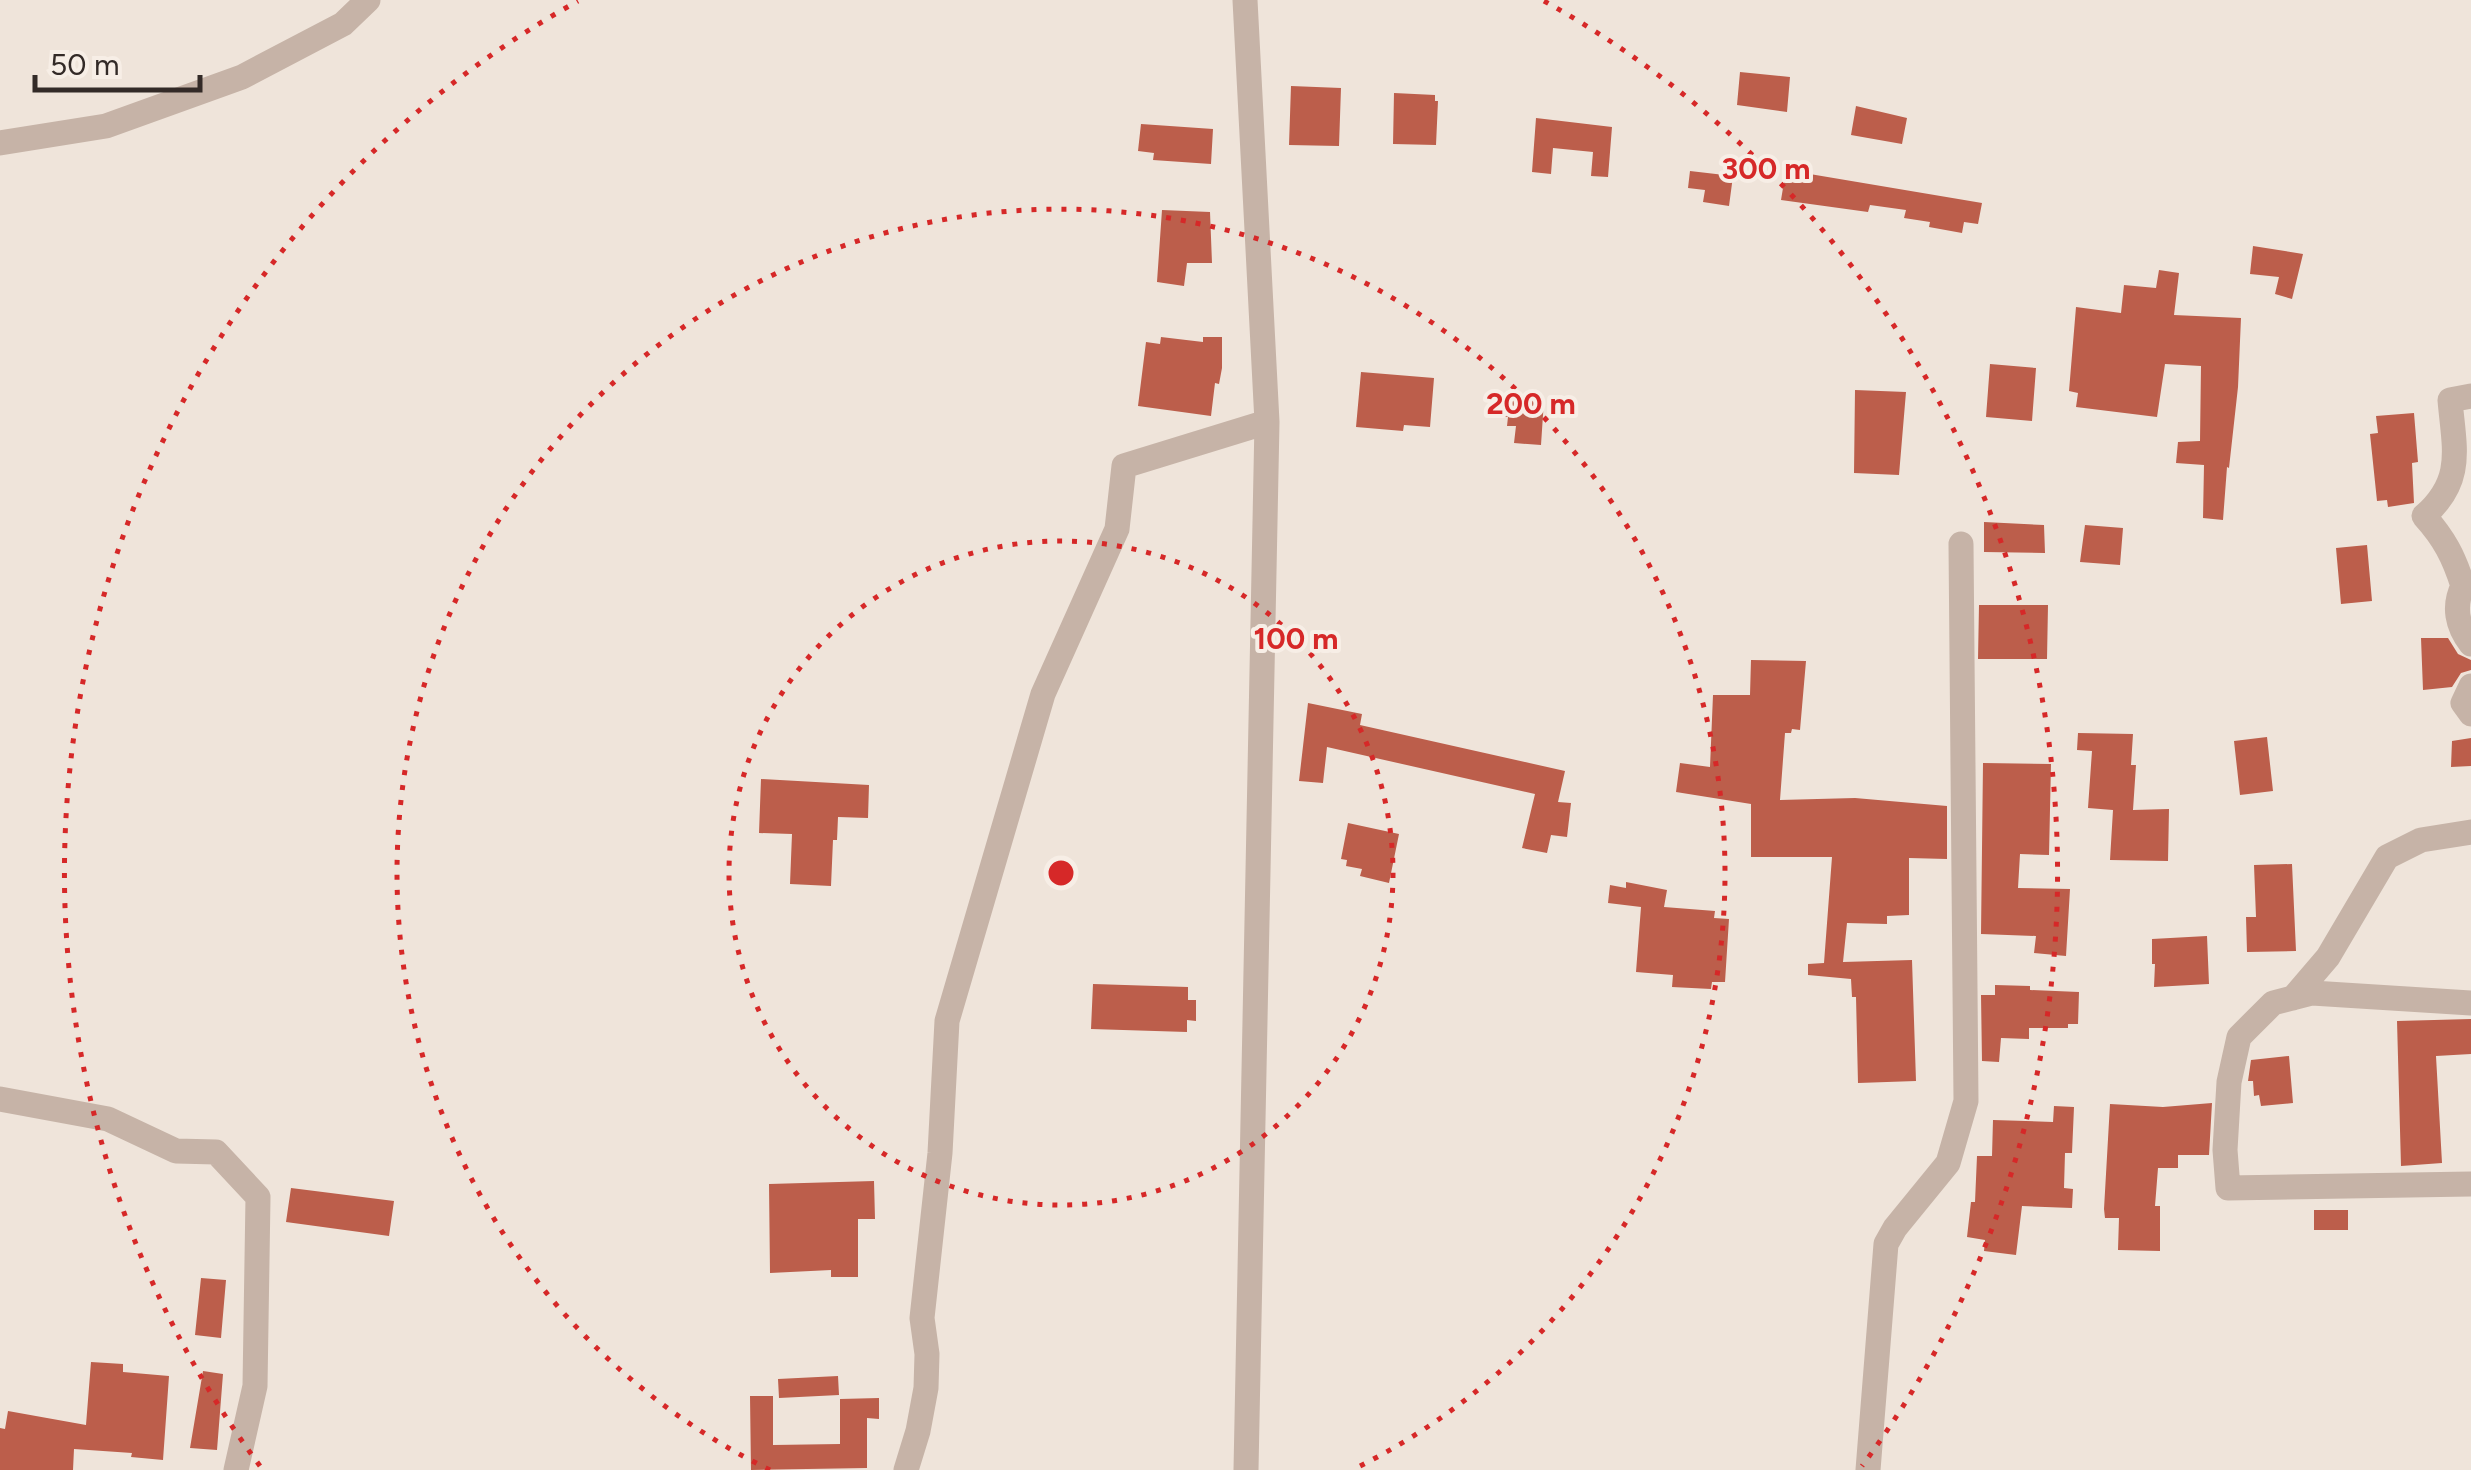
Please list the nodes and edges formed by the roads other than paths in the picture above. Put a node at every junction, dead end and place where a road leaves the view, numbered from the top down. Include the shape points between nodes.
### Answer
1 (368, 0) edge
2 (1247, 2) edge
3 (0, 143) edge
4 (2471, 396) edge
5 (1267, 422) junction
6 (1960, 544) dead end
7 (2471, 644) edge
8 (2471, 686) edge
9 (2471, 714) edge
10 (2471, 832) edge
11 (2292, 998) junction
12 (2471, 1002) edge
13 (0, 1099) edge
14 (2471, 1184) edge
15 (236, 1470) edge
16 (906, 1470) edge
17 (1246, 1470) edge
18 (1868, 1470) edge

1 - 3 street via 343,24 242,77 106,126
2 - 5 street
4 - 7 street via 2450,400 2456,468 2439,503 2424,516 2446,539 2457,567 2463,586 2455,602
5 - 16 street via 1124,466 1117,528 1043,694 943,1038 940,1153 922,1318 926,1388
5 - 17 street
6 - 18 street via 1966,1101 1948,1164 1886,1244
8 - 9 street via 2463,703
10 - 11 street via 2422,840 2387,857 2328,956
11 - 12 street via 2312,993
11 - 14 street via 2273,1003 2239,1036 2229,1082 2228,1188
13 - 15 street via 108,1119 176,1150 216,1152 258,1197 254,1386

